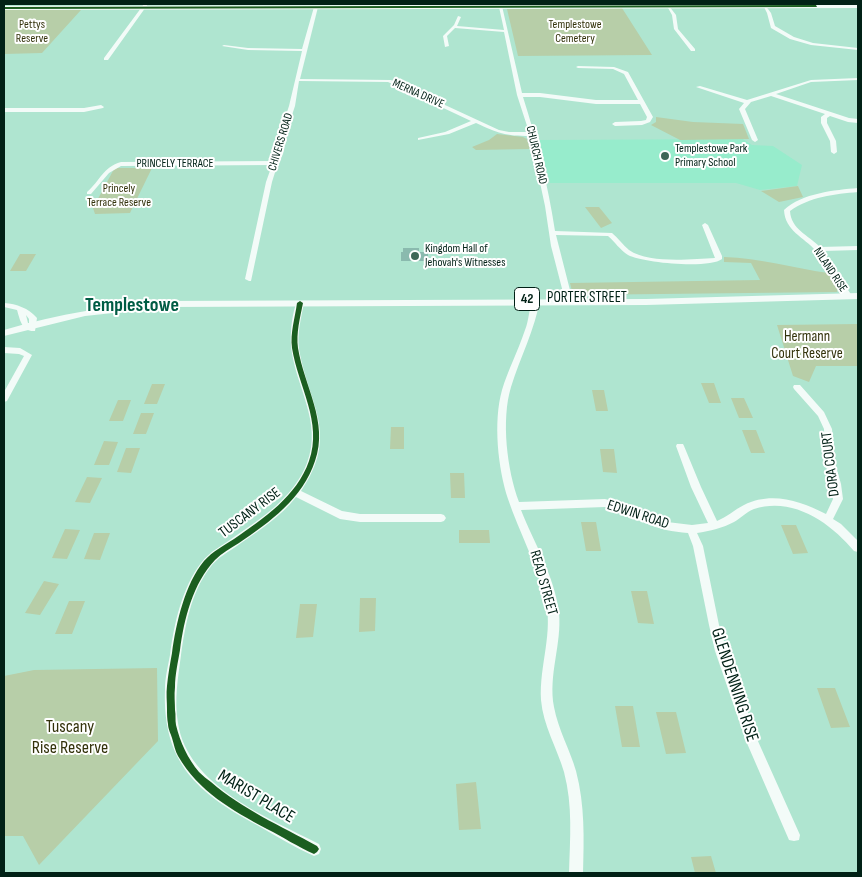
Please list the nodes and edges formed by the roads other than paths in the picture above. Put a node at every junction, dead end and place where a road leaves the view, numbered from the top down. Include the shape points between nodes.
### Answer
1 (474, 4) edge
2 (568, 4) edge
3 (501, 5) edge
4 (709, 5) edge
5 (145, 6) edge
6 (453, 6) edge
7 (668, 6) junction
8 (764, 6) junction
9 (858, 6) edge
10 (4, 7) edge
11 (316, 7) junction
12 (458, 17) dead end
13 (454, 27) junction
14 (505, 31) junction
15 (224, 46) dead end
16 (447, 46) dead end
17 (858, 49) edge
18 (304, 50) junction
19 (692, 50) dead end
20 (106, 60) dead end
21 (578, 67) dead end
22 (858, 79) edge
23 (299, 80) junction
24 (698, 86) dead end
25 (771, 94) junction
26 (520, 95) junction
27 (642, 102) junction
28 (747, 102) junction
29 (101, 107) dead end
30 (4, 110) edge
31 (828, 114) junction
32 (476, 121) junction
33 (858, 121) edge
34 (615, 124) dead end
35 (532, 134) junction
36 (420, 139) dead end
37 (755, 140) dead end
38 (834, 152) dead end
39 (275, 163) junction
40 (858, 190) edge
41 (88, 193) dead end
42 (705, 225) dead end
43 (616, 229) dead end
44 (552, 233) junction
45 (610, 234) junction
46 (858, 248) edge
47 (818, 249) junction
48 (249, 279) dead end
49 (855, 296) edge
50 (569, 300) junction
51 (536, 301) junction
52 (300, 303) junction
53 (4, 306) edge
54 (30, 326) junction
55 (4, 333) edge
56 (4, 337) edge
57 (4, 350) edge
58 (797, 387) dead end
59 (4, 399) edge
60 (680, 446) dead end
61 (296, 494) junction
62 (516, 506) junction
63 (440, 518) dead end
64 (828, 520) junction
65 (714, 525) junction
66 (691, 529) junction
67 (858, 548) edge
68 (176, 648) joint
69 (794, 835) dead end
70 (314, 849) dead end
71 (576, 873) edge

1 - 3 main road
1 - 6 main road
2 - 3 main road
3 - 6 main road
3 - 7 main road
3 - 14 street, CHURCH ROAD
4 - 7 main road
4 - 8 main road
5 - 6 main road
5 - 10 main road
5 - 11 main road
5 - 20 street
6 - 11 main road
7 - 19 street via 674,15 676,29
8 - 9 main road
8 - 17 street via 773,27 792,38 826,47
11 - 18 street, CHIVERS ROAD
12 - 13 street
13 - 14 street
13 - 16 street via 445,36
14 - 26 street, CHURCH ROAD
15 - 18 street via 248,50
18 - 23 street, CHIVERS ROAD
21 - 27 street via 621,70 626,73
22 - 25 street via 811,81
23 - 32 street, MERNA DRIVE via 389,80
23 - 39 street, CHIVERS ROAD
24 - 28 street
25 - 28 street
25 - 31 street
26 - 27 street via 596,102
26 - 35 street, CHURCH ROAD
27 - 34 street via 650,117 648,121
28 - 37 street via 742,109
29 - 30 street
31 - 33 street
31 - 38 street via 824,123 833,140
32 - 35 street, MERNA DRIVE via 509,134
32 - 36 street via 447,133
35 - 44 street, CHURCH ROAD
39 - 41 street, PRINCELY TERRACE via 121,164 108,169 97,188
39 - 48 street, CHIVERS ROAD
40 - 47 street, NILAND RISE via 804,200 787,210 786,218 791,226
42 - 45 street via 719,259 662,260 644,257 629,253
43 - 45 street
44 - 45 street
44 - 50 street, CHURCH ROAD
46 - 47 street
47 - 49 street, NILAND RISE
49 - 50 main road, PORTER STREET / 42
50 - 51 main road, PORTER STREET / 42
51 - 52 main road, PORTER STREET / 42
51 - 62 street, READ STREET via 503,404 508,482
52 - 54 main road, PORTER STREET / 42 via 200,304 101,313
52 - 61 street, TUSCANY RISE via 295,348 317,430 312,463
53 - 54 street via 20,309 24,321
54 - 55 main road, 42
54 - 56 main road, 42
57 - 59 street via 28,355
58 - 64 street, DORA COURT via 821,414 828,429 830,463 838,499
60 - 65 street
61 - 63 street via 340,515
61 - 68 street, TUSCANY RISE via 213,557 198,577 186,605
62 - 66 street, EDWIN ROAD via 616,504 644,519
62 - 71 street, READ STREET via 551,598 555,620 546,683 547,701 571,774 576,800
64 - 65 street, EDWIN ROAD via 801,507 767,503 756,504
64 - 67 street, EDWIN ROAD via 848,534
65 - 66 street, EDWIN ROAD
66 - 69 street, GLENDENNING RISE via 698,546 721,651 752,741
68 - 70 street, MARIST PLACE via 169,715 178,747 192,772 213,792

